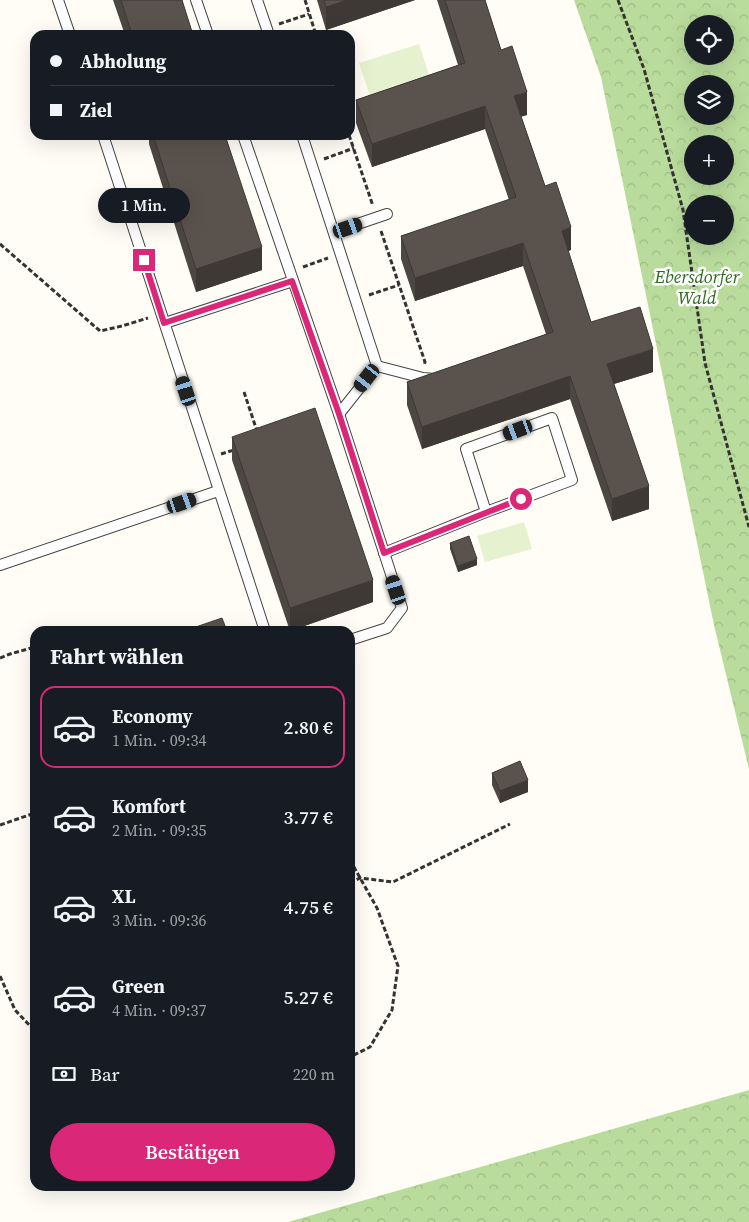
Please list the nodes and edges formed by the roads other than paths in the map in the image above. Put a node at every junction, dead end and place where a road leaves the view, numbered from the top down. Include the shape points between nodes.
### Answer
1 (58, 0) edge
2 (196, 0) edge
3 (257, 0) edge
4 (68, 30) edge
5 (206, 30) edge
6 (267, 30) edge
7 (104, 140) edge
8 (245, 140) edge
9 (304, 140) edge
10 (382, 216) road end
11 (334, 232) junction
12 (292, 281) junction
13 (164, 323) junction
14 (377, 366) junction
15 (448, 377) edge
16 (339, 414) junction
17 (218, 491) junction
18 (486, 512) junction
19 (384, 553) junction
20 (0, 565) edge
21 (263, 626) edge
22 (355, 638) edge

1 - 4 lane
2 - 5 lane
3 - 6 lane
7 - 13 lane
8 - 12 lane
9 - 11 lane
10 - 11 lane
11 - 14 lane
12 - 13 lane
12 - 16 lane
13 - 17 lane
14 - 15 lane via 423,378 440,380
14 - 16 lane
16 - 19 lane
17 - 20 lane
17 - 21 lane
18 - 18 lane via 466,448 552,418 572,480
18 - 19 lane
19 - 22 lane via 402,608 387,628

